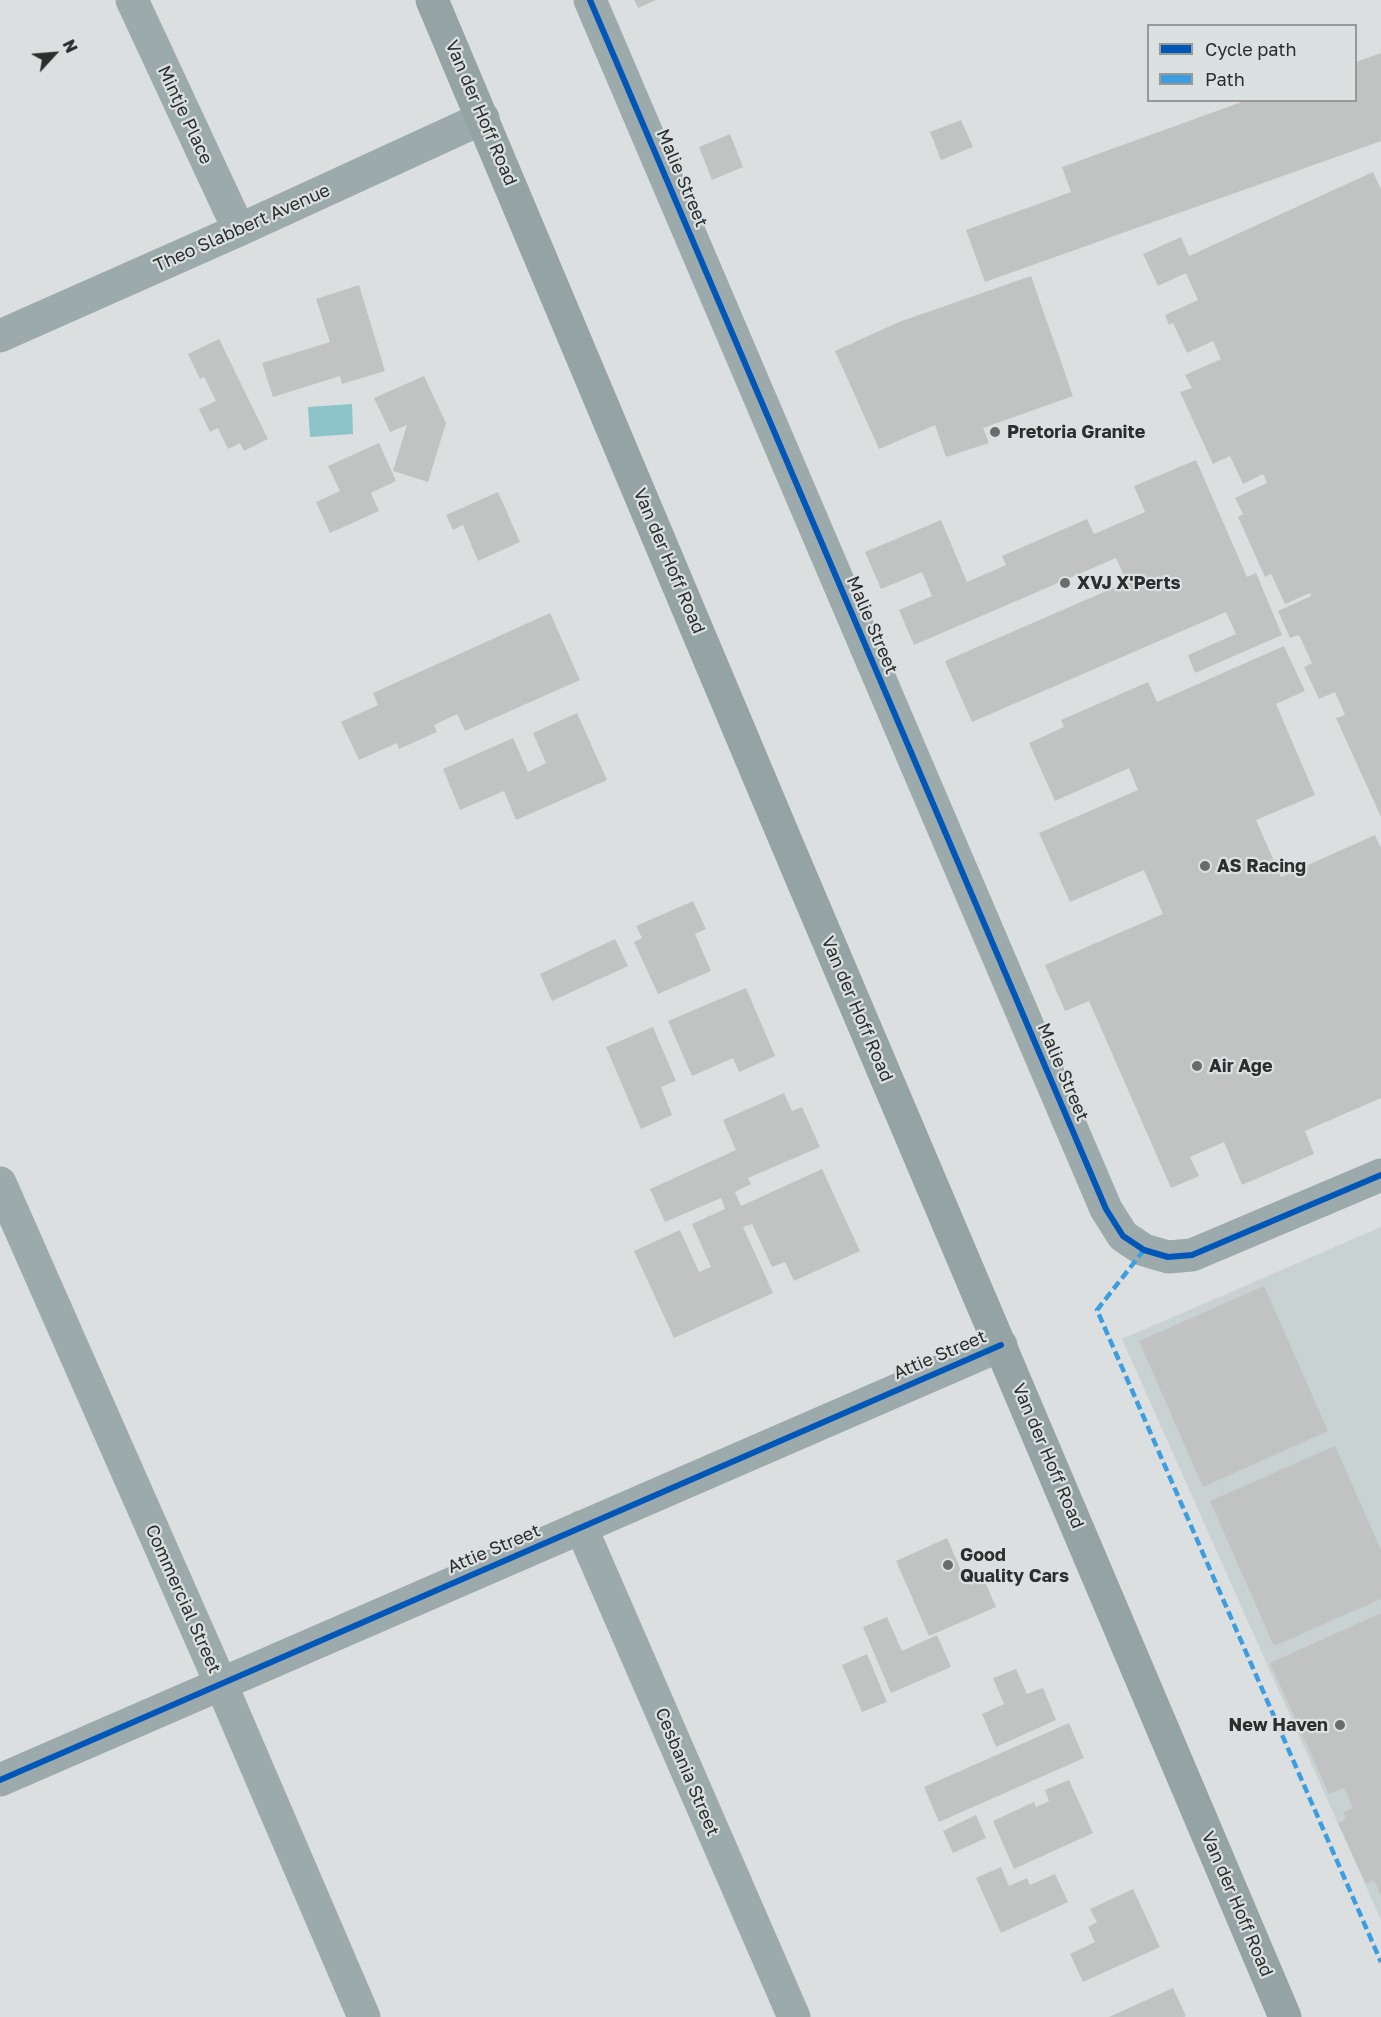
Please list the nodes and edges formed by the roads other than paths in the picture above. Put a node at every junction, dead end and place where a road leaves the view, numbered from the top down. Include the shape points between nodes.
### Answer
1 (132, 0) edge
2 (432, 0) edge
3 (590, 0) edge
4 (483, 118) junction
5 (238, 230) junction
6 (4, 325) edge
7 (1381, 1175) edge
8 (0, 1183) edge
9 (1001, 1345) junction
10 (581, 1527) junction
11 (221, 1684) junction
12 (0, 1780) edge
13 (364, 2017) edge
14 (794, 2017) edge
15 (1285, 2017) edge

1 - 5 street, Mintje Place
2 - 4 main road, Van der Hoff Road
3 - 7 street, Malie Street via 1106,1209 1123,1236 1144,1250 1168,1257 1192,1255
4 - 5 street, Theo Slabbert Avenue
4 - 9 main road, Van der Hoff Road
5 - 6 street, Theo Slabbert Avenue
8 - 11 street, Commercial Street
9 - 10 street, Attie Street
9 - 15 main road, Van der Hoff Road
10 - 11 street, Attie Street
10 - 14 street, Cesbania Street
11 - 12 street, Attie Street
11 - 13 street, Commercial Street

